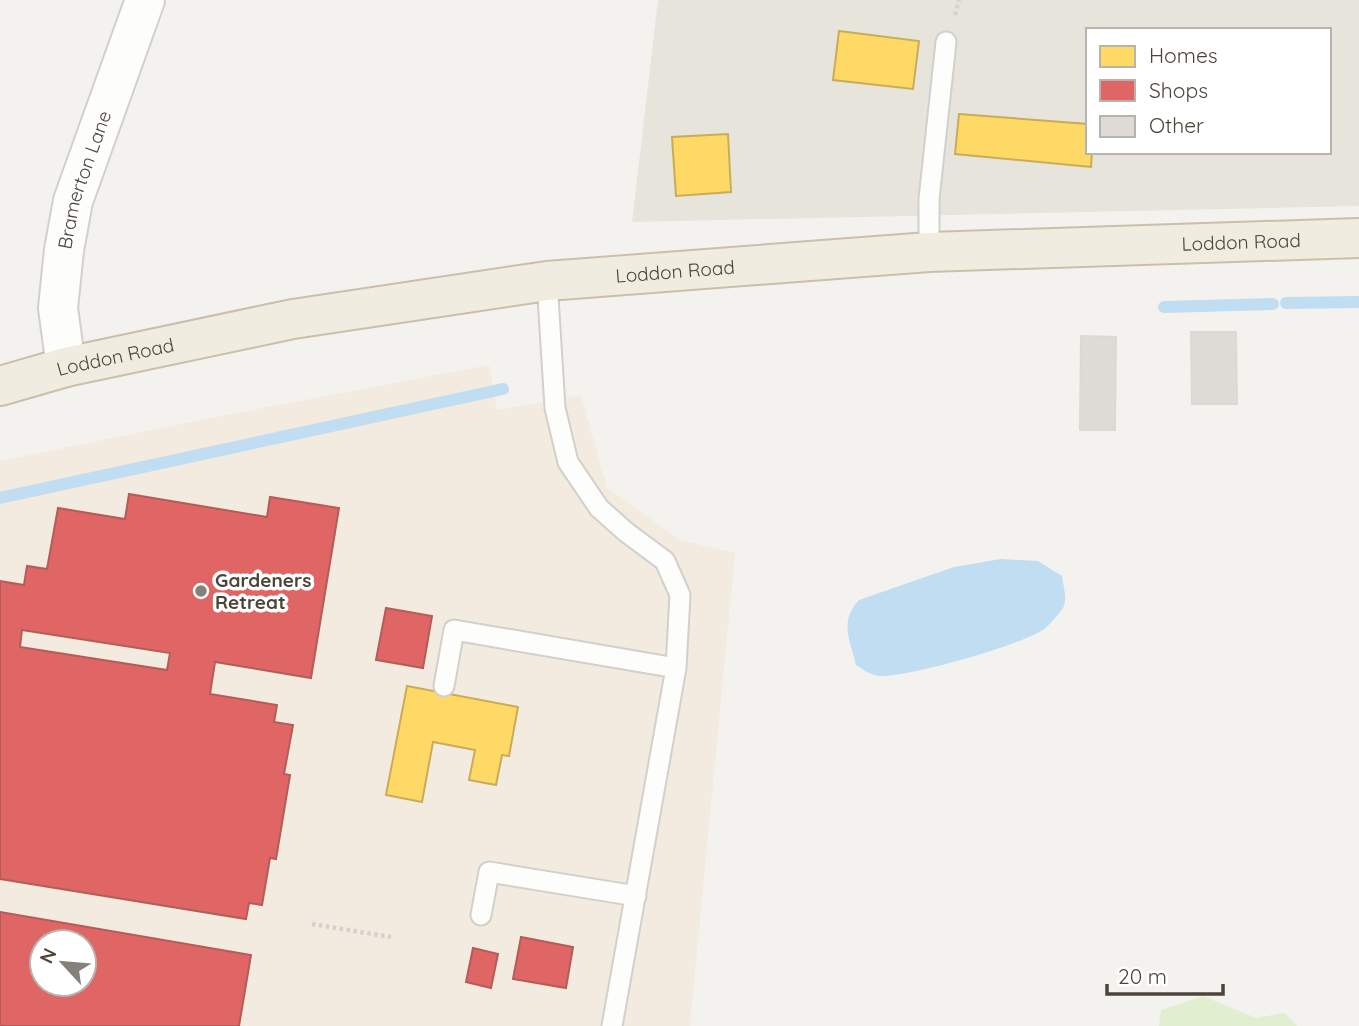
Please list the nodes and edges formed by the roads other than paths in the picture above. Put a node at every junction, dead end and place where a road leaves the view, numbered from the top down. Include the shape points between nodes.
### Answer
1 (145, 0) edge
2 (946, 42) dead end
3 (1359, 238) edge
4 (929, 252) junction
5 (548, 281) junction
6 (66, 368) junction
7 (0, 386) edge
8 (676, 668) junction
9 (444, 686) dead end
10 (636, 896) junction
11 (481, 915) dead end
12 (612, 1026) edge

1 - 6 street, Bramerton Lane via 73,201 58,308
2 - 4 lane via 929,199
3 - 4 highway, Loddon Road
4 - 5 highway, Loddon Road
5 - 6 highway, Loddon Road via 293,319
5 - 8 lane via 555,408 568,462 599,509 665,561 680,596
6 - 7 highway, Loddon Road
8 - 9 lane via 454,630
8 - 10 lane
10 - 11 lane via 489,872
10 - 12 lane

